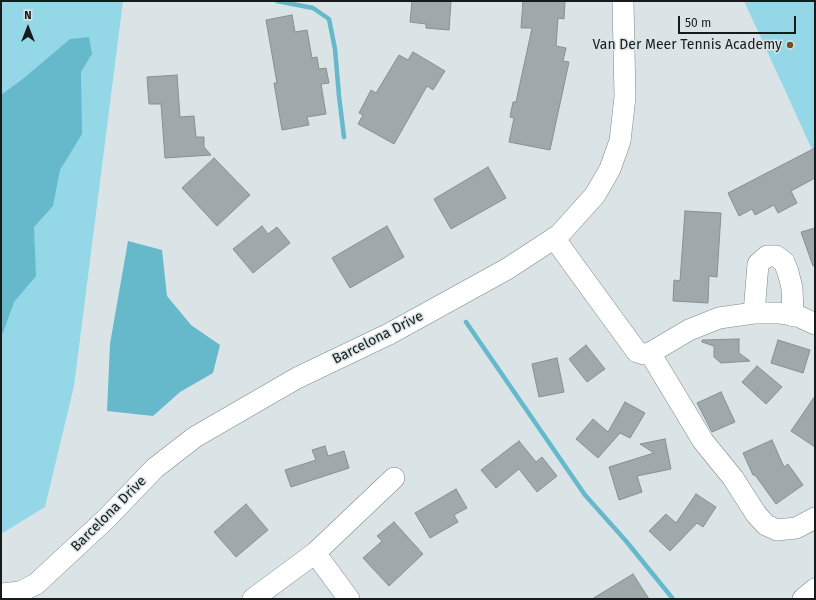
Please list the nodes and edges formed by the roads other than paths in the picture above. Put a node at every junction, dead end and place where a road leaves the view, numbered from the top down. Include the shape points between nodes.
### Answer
1 (623, 1) edge
2 (554, 238) junction
3 (754, 313) junction
4 (793, 316) junction
5 (815, 324) edge
6 (650, 353) junction
7 (394, 478) dead end
8 (815, 518) edge
9 (315, 553) junction
10 (815, 589) edge
11 (1, 594) edge
12 (253, 599) edge
13 (349, 599) edge
14 (803, 599) edge

1 - 2 street, Barcelona Drive via 625,97 620,141 610,169 595,196
2 - 6 street via 636,352
2 - 11 street, Barcelona Drive via 507,269 389,334 297,378 194,437 155,468 106,519 36,584 20,592
3 - 4 street
3 - 4 street via 758,264 767,256 776,256 784,262 788,272 792,288
3 - 6 street via 719,318 689,330
4 - 5 street
6 - 8 street via 703,441 733,478 766,526 777,530 796,528
7 - 9 street
9 - 12 street
9 - 13 street
10 - 14 street

